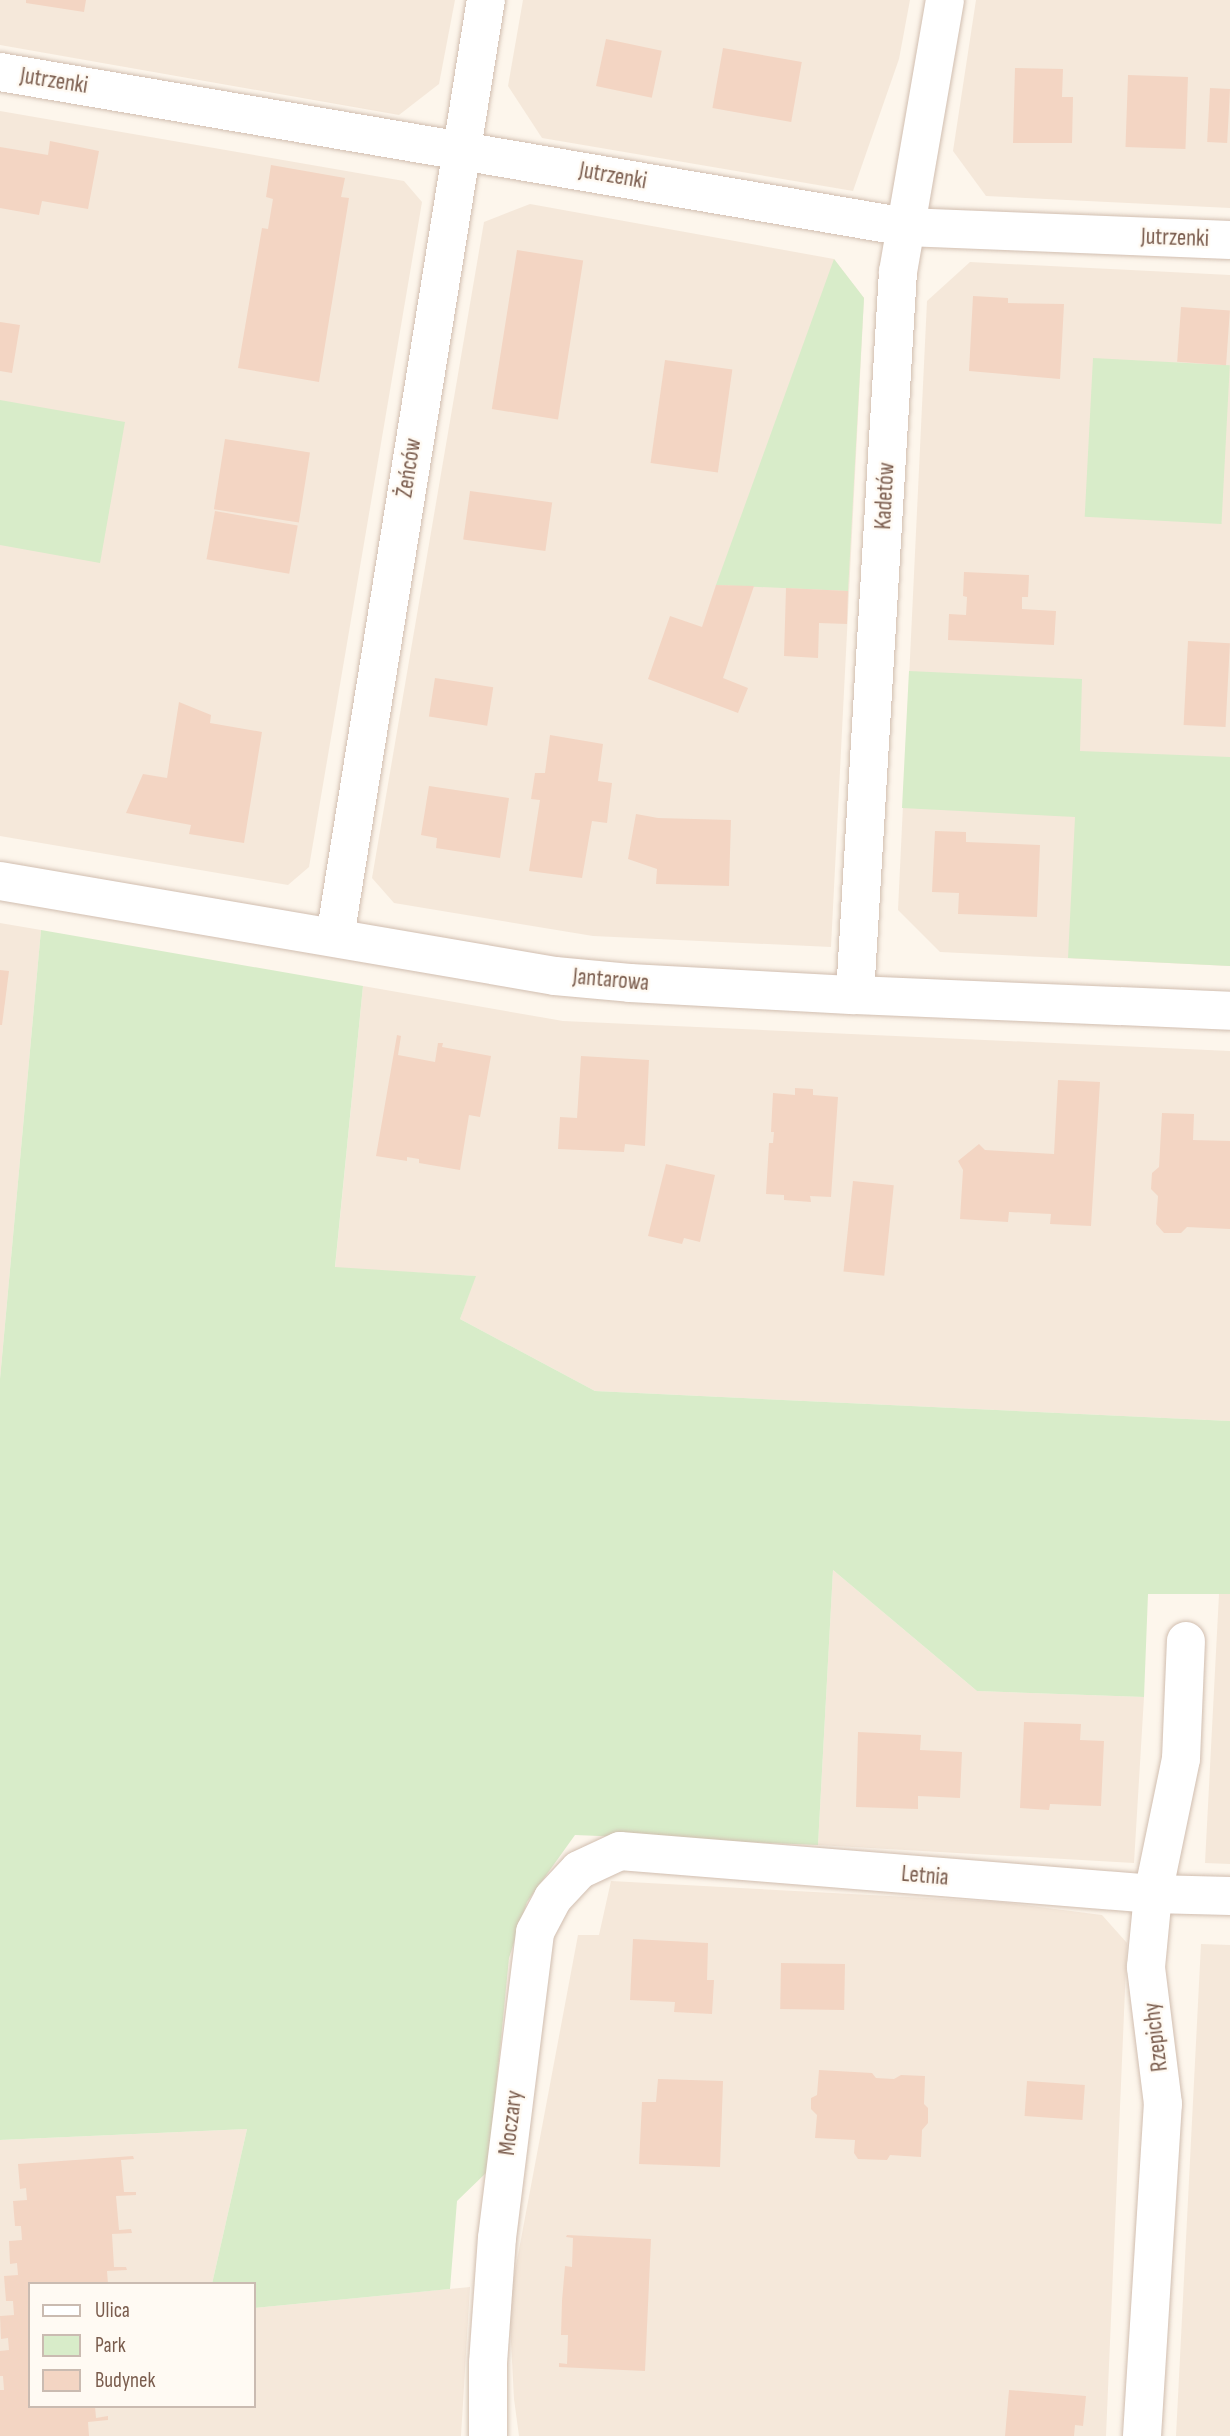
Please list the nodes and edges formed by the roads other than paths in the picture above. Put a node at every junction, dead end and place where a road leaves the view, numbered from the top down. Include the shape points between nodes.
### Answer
1 (486, 0) edge
2 (945, 0) edge
3 (0, 72) edge
4 (460, 149) junction
5 (906, 227) junction
6 (1230, 240) edge
7 (0, 881) edge
8 (335, 937) junction
9 (855, 995) junction
10 (1230, 1011) edge
11 (1186, 1641) dead end
12 (620, 1851) joint
13 (1153, 1894) junction
14 (1230, 1896) edge
15 (488, 2436) edge
16 (1142, 2436) edge

1 - 4 street, Żeńców
2 - 5 street, Kadetów
3 - 4 street, Jutrzenki
4 - 5 street, Jutrzenki
4 - 8 street, Żeńców
5 - 6 street, Jutrzenki
5 - 9 street, Kadetów via 898,272
7 - 8 street, Jantarowa
8 - 9 street, Jantarowa via 555,976
9 - 10 street, Jantarowa
11 - 13 street, Rzepichy via 1181,1759
12 - 13 street, Letnia
12 - 15 street, Moczary via 579,1870 553,1898 535,1932 497,2238
13 - 14 street, Letnia
13 - 16 street, Rzepichy via 1146,1967 1163,2104

